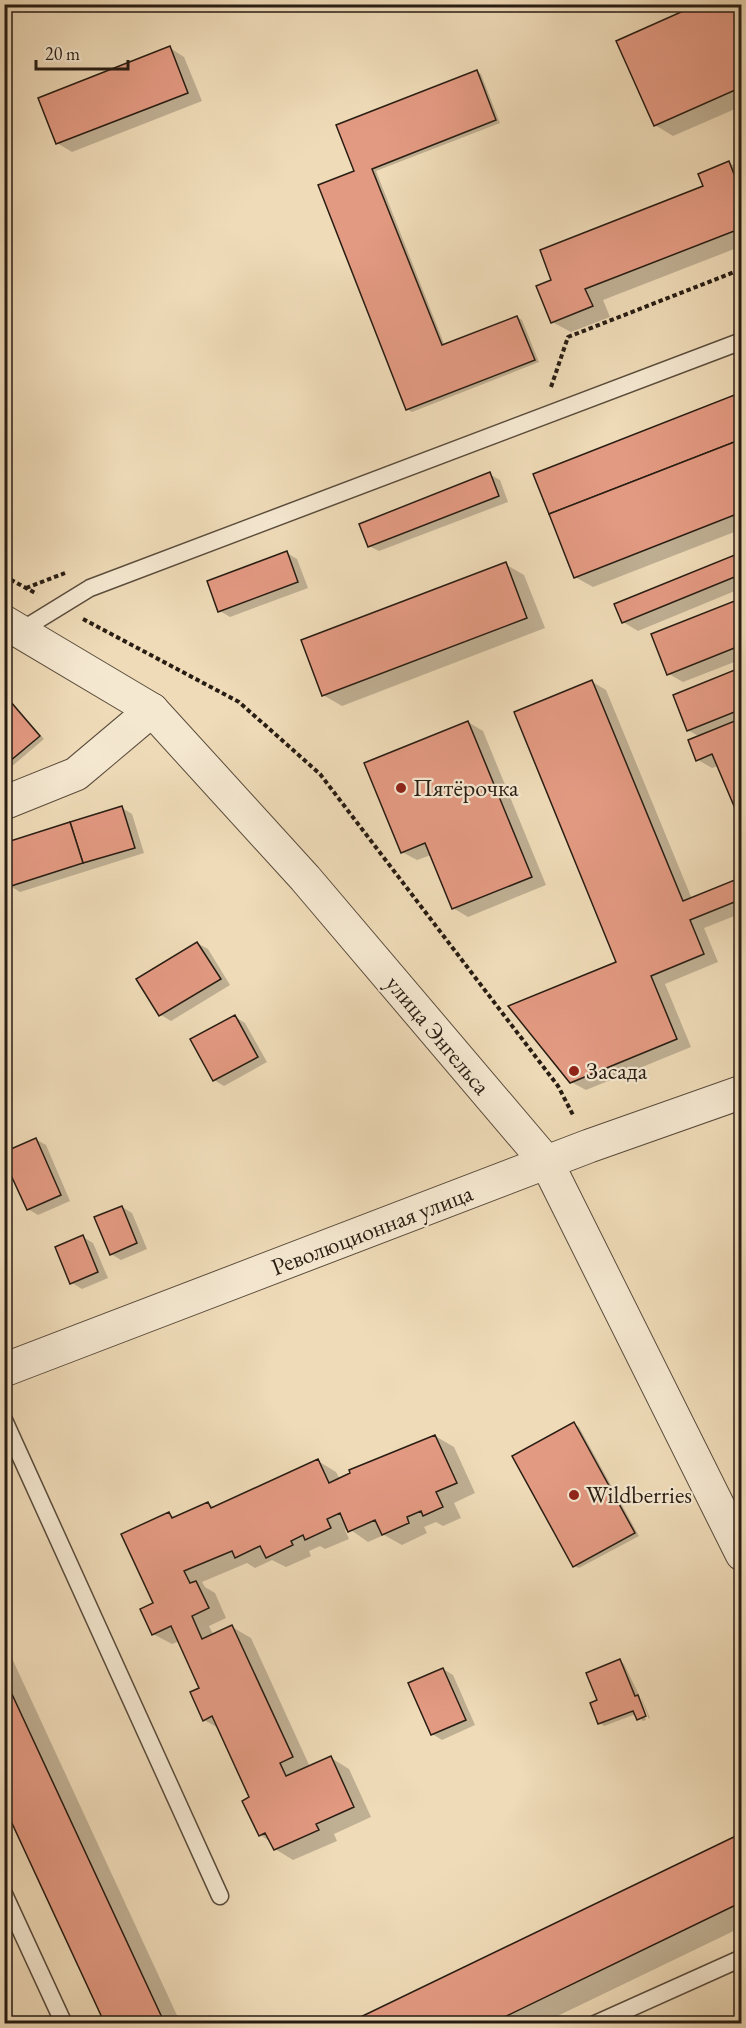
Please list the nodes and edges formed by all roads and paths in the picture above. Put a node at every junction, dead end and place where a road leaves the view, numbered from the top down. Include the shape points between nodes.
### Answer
1 (741, 269) edge
2 (741, 341) edge
3 (540, 392) dead end
4 (70, 571) dead end
5 (4, 576) edge
6 (26, 588) junction
7 (61, 607) junction
8 (12, 626) edge
9 (152, 710) junction
10 (4, 803) edge
11 (558, 1086) dead end
12 (741, 1092) edge
13 (547, 1163) junction
14 (4, 1370) edge
15 (4, 1420) edge
16 (741, 1554) edge
17 (4, 1894) edge
18 (220, 1896) dead end
19 (741, 1958) edge
20 (64, 2024) edge
21 (595, 2024) edge

1 - 3 path via 568,337 552,387
2 - 7 lane via 90,588
4 - 6 path
5 - 6 path
6 - 7 path
7 - 8 lane
7 - 11 path via 239,702 320,774
8 - 9 street, улица Энгельса
9 - 10 street via 76,774
9 - 13 street, улица Энгельса via 305,878
12 - 13 street, Революционная улица
13 - 14 street, Революционная улица
13 - 16 street, улица Энгельса
15 - 18 lane
17 - 20 lane
19 - 21 lane

